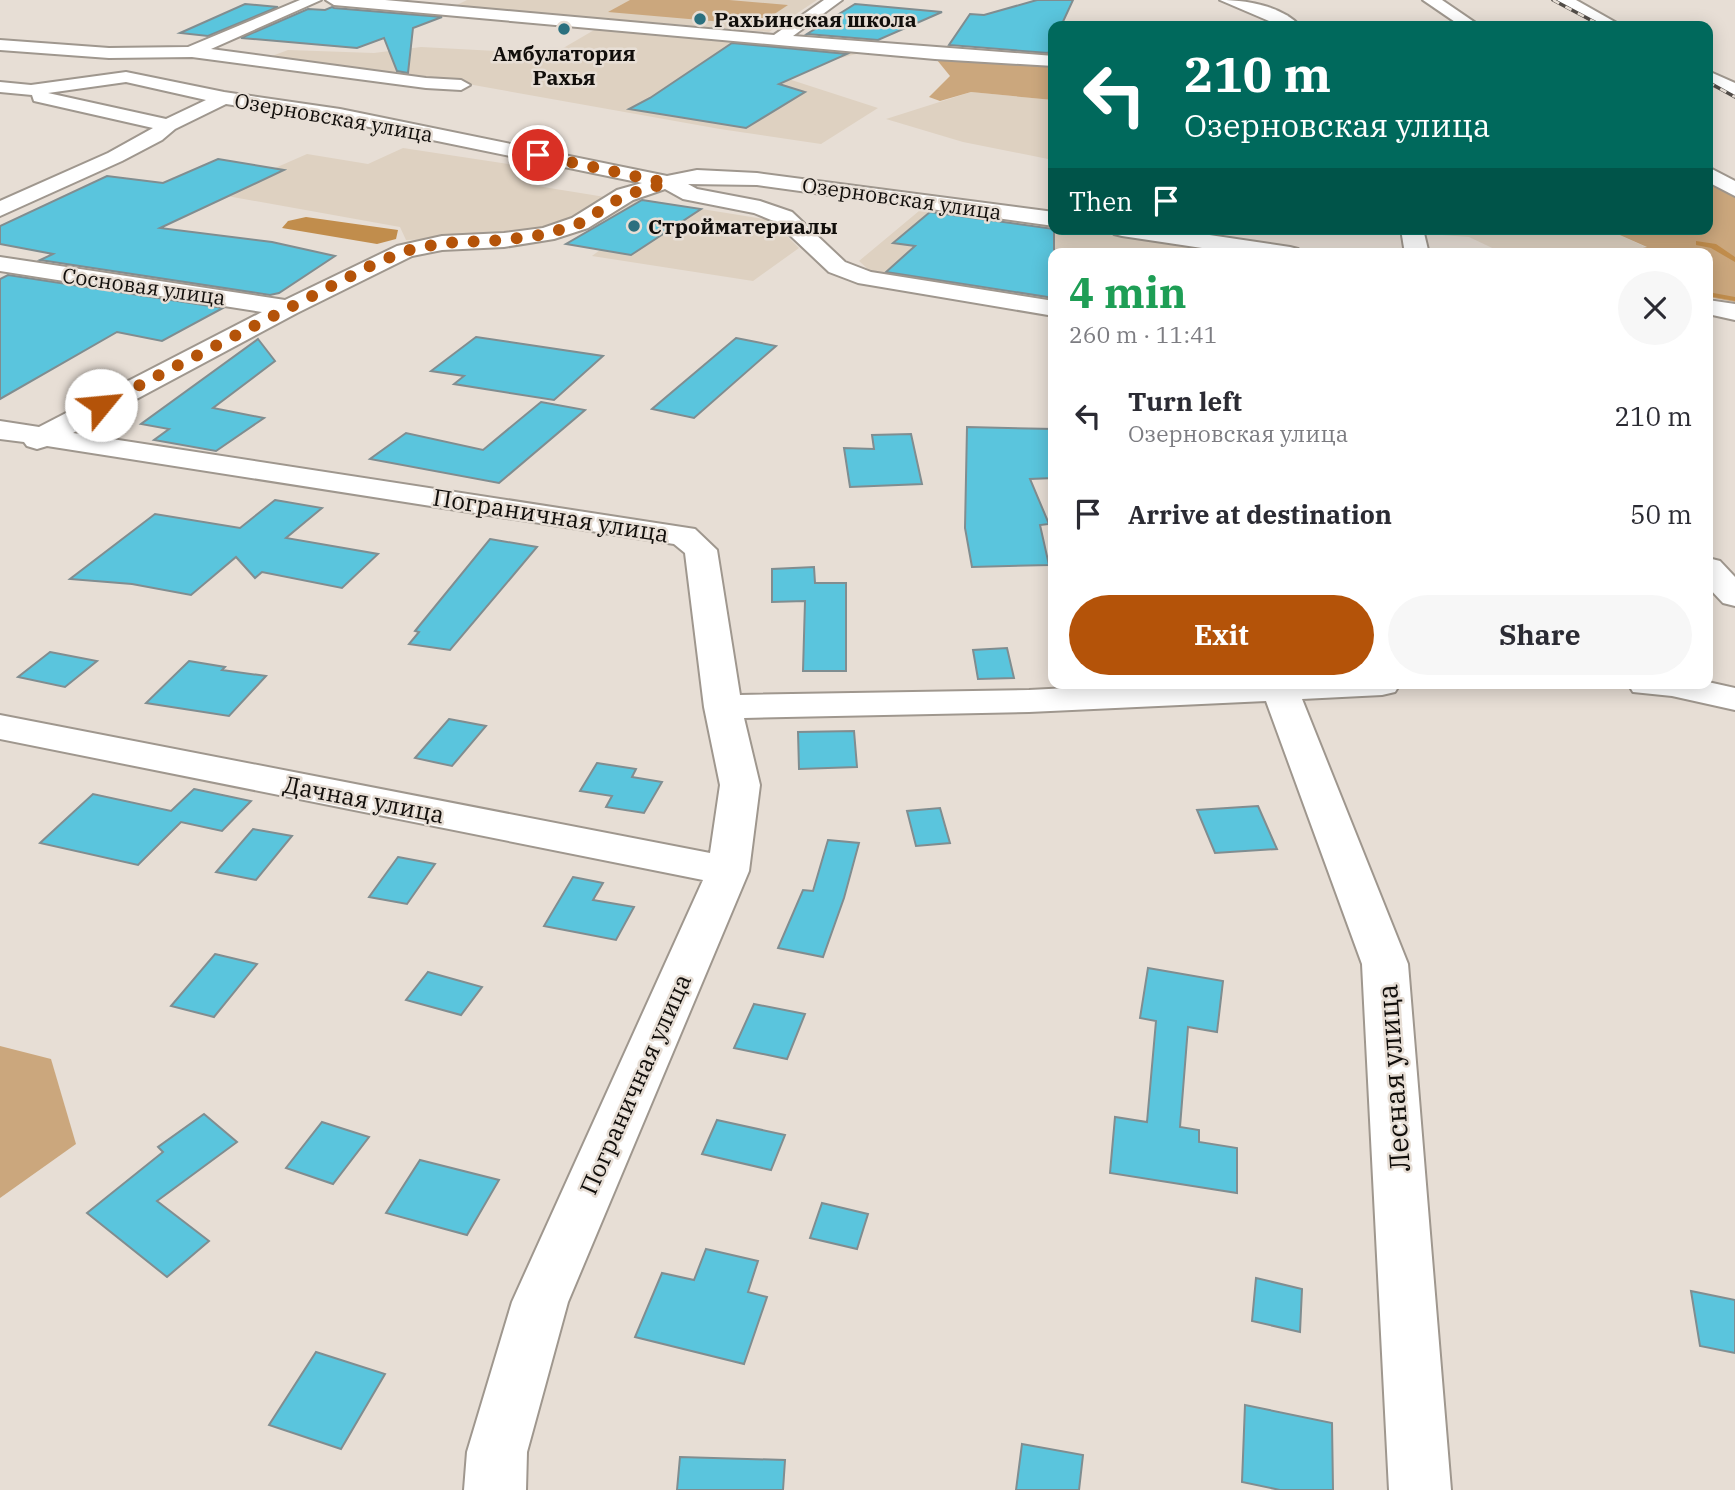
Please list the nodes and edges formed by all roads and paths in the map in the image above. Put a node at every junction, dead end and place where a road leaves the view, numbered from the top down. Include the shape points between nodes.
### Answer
1 (313, 0) edge
2 (334, 0) edge
3 (834, 0) edge
4 (1228, 0) edge
5 (1431, 0) edge
6 (1564, 0) edge
7 (1283, 21) edge
8 (1464, 21) edge
9 (1604, 21) edge
10 (778, 39) junction
11 (0, 46) edge
12 (192, 52) junction
13 (1048, 61) edge
14 (126, 77) junction
15 (1713, 79) edge
16 (461, 85) dead end
17 (0, 87) edge
18 (31, 90) junction
19 (1735, 90) edge
20 (224, 98) junction
21 (168, 125) junction
22 (1713, 176) edge
23 (667, 183) junction
24 (1735, 190) edge
25 (0, 209) edge
26 (1048, 218) edge
27 (1162, 235) edge
28 (1250, 248) edge
29 (0, 264) edge
30 (288, 307) junction
31 (1048, 308) edge
32 (1713, 308) edge
33 (1735, 312) edge
34 (0, 430) edge
35 (45, 436) junction
36 (0, 456) edge
37 (1713, 573) edge
38 (1735, 596) edge
39 (1243, 689) edge
40 (1280, 689) edge
41 (1690, 689) edge
42 (1735, 699) edge
43 (723, 707) junction
44 (0, 727) edge
45 (728, 871) junction
46 (495, 1490) edge
47 (1420, 1490) edge

1 - 12 street
2 - 10 street
3 - 10 street
4 - 7 street
5 - 8 street
6 - 9 street
10 - 13 street
11 - 12 street via 109,53
12 - 14 street
12 - 16 street
14 - 18 street, Озерновская улица
14 - 20 street, Озерновская улица
15 - 19 street
17 - 18 street, Озерновская улица
18 - 21 street via 52,102
20 - 21 street
20 - 23 street, Озерновская улица via 340,115
21 - 25 street via 115,157
22 - 24 street
23 - 26 street, Озерновская улица via 697,176 757,179
23 - 30 street via 625,195 580,223 547,234 442,243 405,251
23 - 31 street, Озерновская улица via 691,194 784,217 838,267 866,278
27 - 28 street
29 - 30 street, Сосновая улица
30 - 35 street
32 - 33 street
34 - 35 street, Пограничная улица
35 - 36 street
35 - 43 street, Пограничная улица via 684,536 701,550
37 - 38 street
39 - 43 street via 1029,701
40 - 47 street, Лесная улица via 1385,964
41 - 42 street
43 - 45 street, Пограничная улица via 740,785
44 - 45 street, Дачная улица
45 - 46 street, Пограничная улица via 540,1301 497,1452

